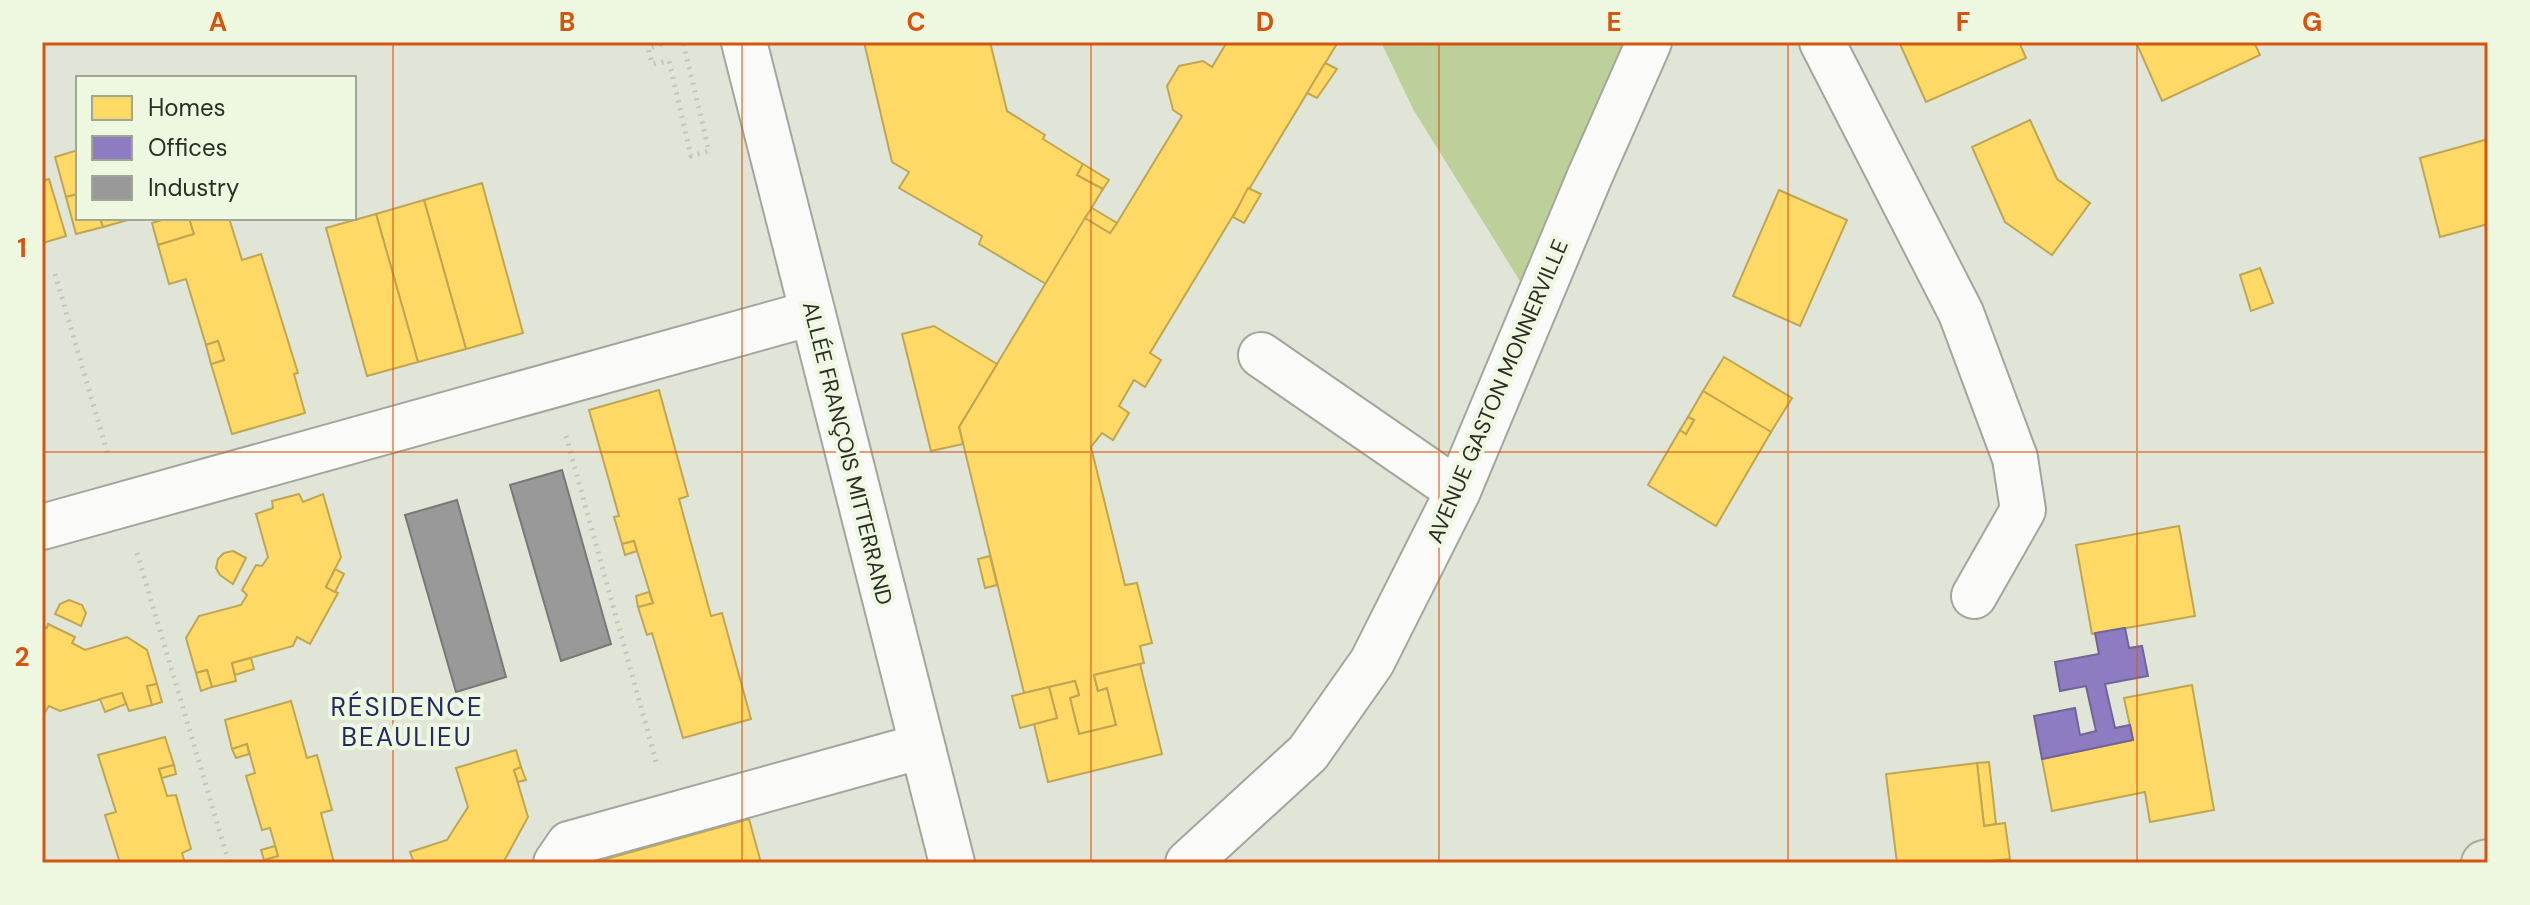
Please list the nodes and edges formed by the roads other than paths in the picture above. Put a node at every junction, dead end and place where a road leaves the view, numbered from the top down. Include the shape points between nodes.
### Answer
1 (744, 42) edge
2 (1649, 42) edge
3 (1822, 42) edge
4 (812, 313) junction
5 (1261, 355) dead end
6 (1458, 491) junction
7 (42, 527) edge
8 (1974, 596) dead end
9 (922, 746) junction
10 (556, 863) edge
11 (952, 863) edge
12 (1188, 863) edge

1 - 4 street, ALLÉE FRANÇOIS MITTERRAND
2 - 6 street, AVENUE GASTON MONNERVILLE
3 - 8 street via 1961,313 2015,458 2023,510
4 - 7 street
4 - 9 street, ALLÉE FRANÇOIS MITTERRAND
5 - 6 street
6 - 12 street, AVENUE GASTON MONNERVILLE via 1372,662 1308,753
9 - 10 street via 569,844
9 - 11 street, ALLÉE FRANÇOIS MITTERRAND

